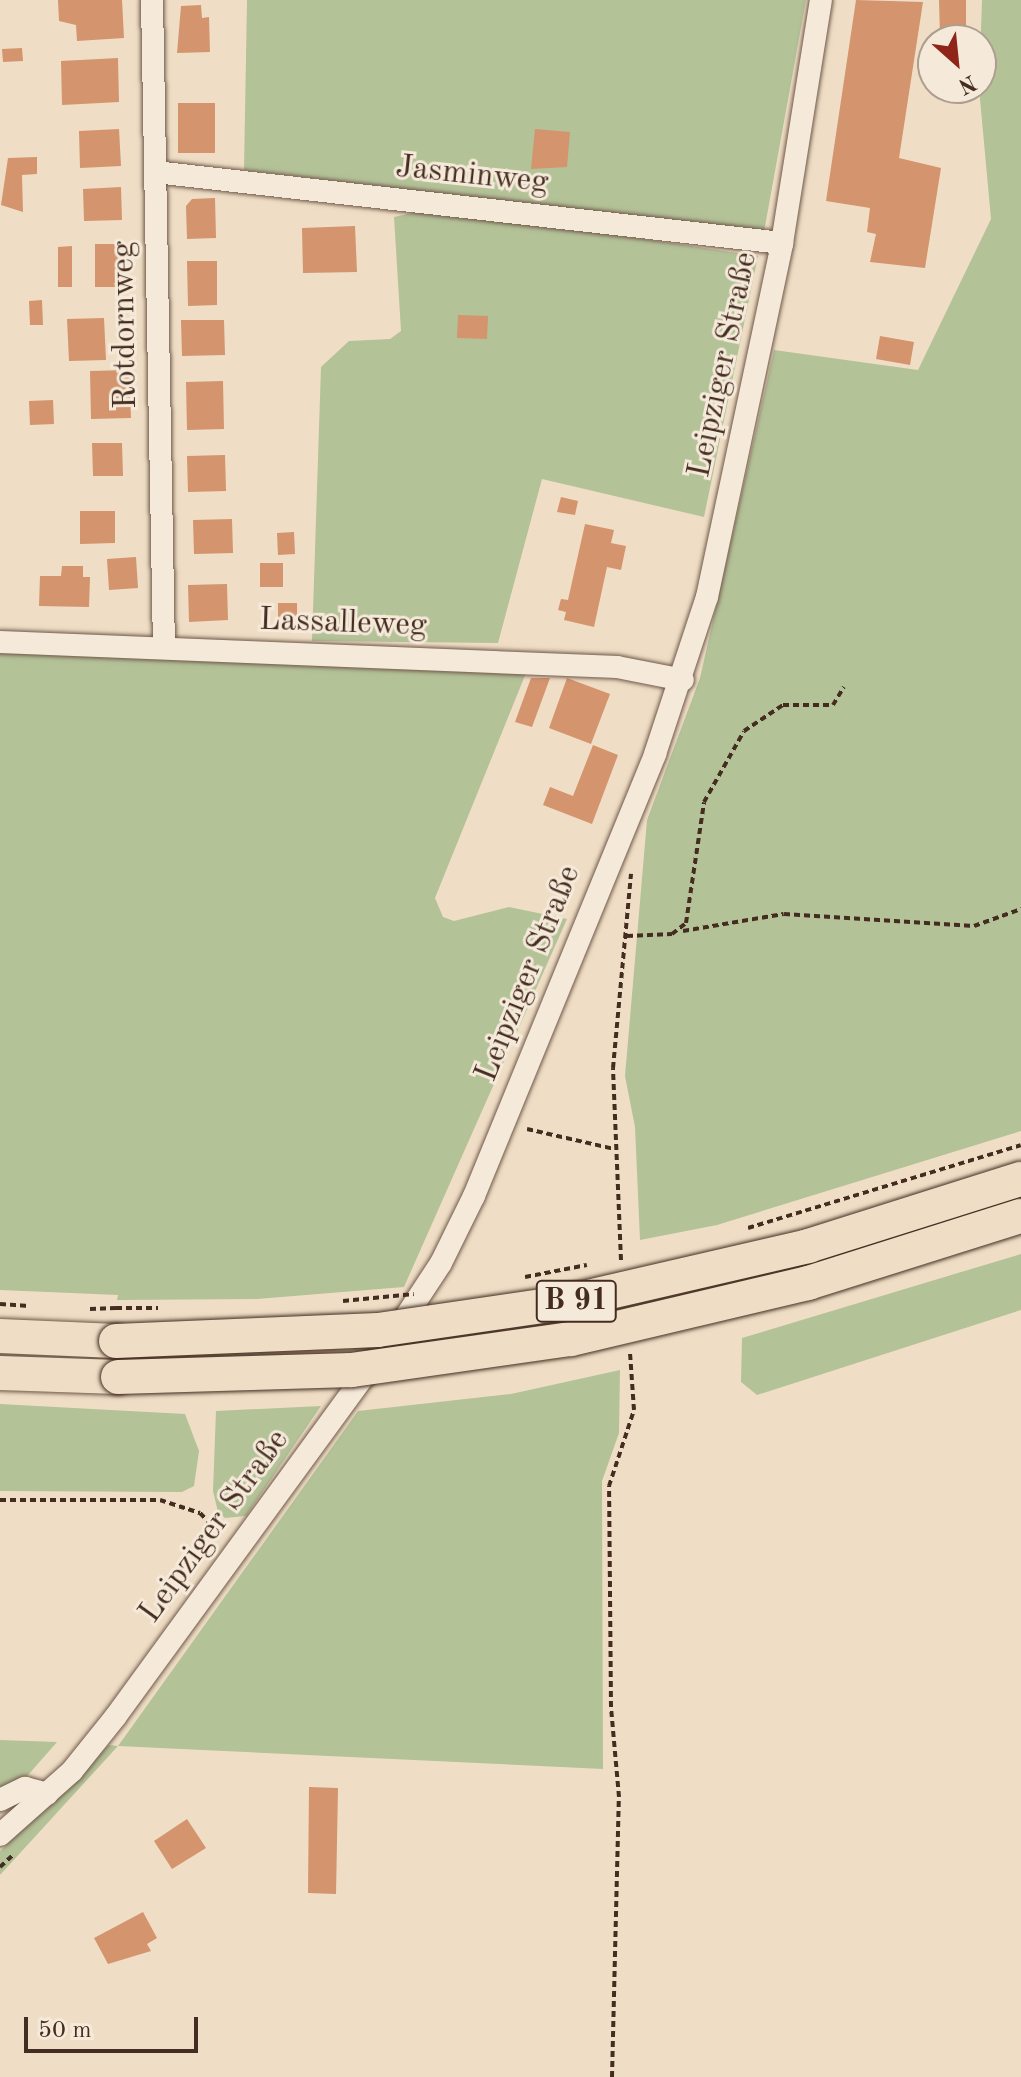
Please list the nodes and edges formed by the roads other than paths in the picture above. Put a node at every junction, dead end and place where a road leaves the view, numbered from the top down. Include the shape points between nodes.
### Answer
1 (152, 0) edge
2 (821, 0) edge
3 (155, 172) junction
4 (782, 243) junction
5 (0, 642) edge
6 (164, 648) junction
7 (683, 680) junction
8 (1021, 1179) edge
9 (1021, 1216) edge
10 (0, 1336) edge
11 (0, 1373) edge
12 (47, 1794) junction
13 (0, 1800) edge
14 (0, 1835) edge

1 - 3 street, Rotdornweg
2 - 4 street, Leipziger Straße
3 - 4 street, Jasminweg
3 - 6 street, Rotdornweg
4 - 7 street, Leipziger Straße via 707,597
5 - 6 street, Lassalleweg
6 - 7 street, Lassalleweg via 617,667
7 - 12 street, Leipziger Straße via 441,1263 239,1550 84,1758
8 - 10 highway, B 91, bridge via 808,1246 562,1303 378,1330 116,1324
9 - 11 highway, B 91, bridge via 808,1283 571,1339 352,1370 118,1377
12 - 13 street via 25,1788
12 - 14 street, Leipziger Straße

